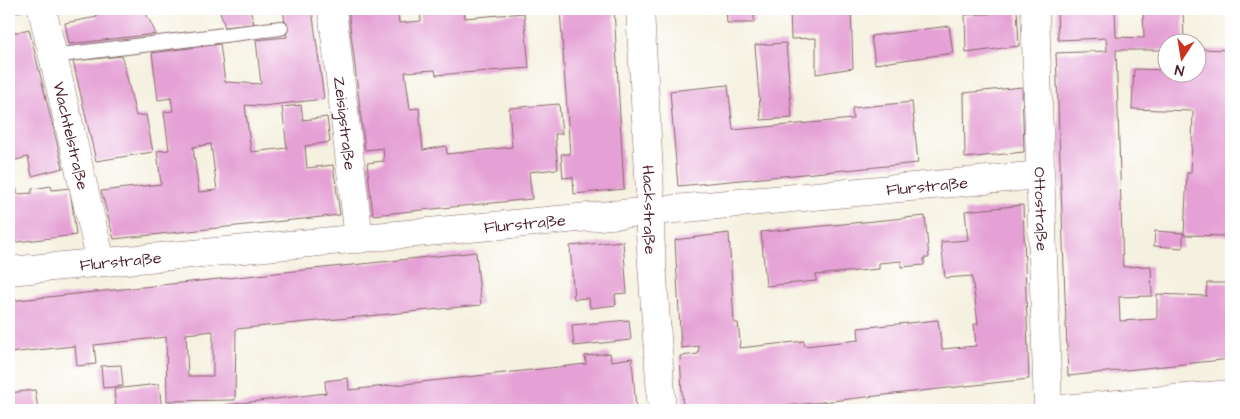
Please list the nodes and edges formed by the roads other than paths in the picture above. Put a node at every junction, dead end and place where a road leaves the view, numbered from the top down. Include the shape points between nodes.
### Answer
1 (42, 9) edge
2 (332, 9) edge
3 (640, 9) edge
4 (1035, 9) edge
5 (281, 28) dead end
6 (53, 56) junction
7 (1040, 175) junction
8 (651, 211) junction
9 (359, 239) junction
10 (101, 262) junction
11 (9, 271) edge
12 (1231, 394) edge
13 (662, 410) edge
14 (1050, 410) edge

1 - 6 street, Wachtelstraße
2 - 9 street, Zeisigstraße
3 - 8 street, Hackstraße
4 - 7 street, Ottostraße
5 - 6 lane
6 - 10 street, Wachtelstraße
7 - 8 street, Flurstraße
7 - 14 street, Ottostraße
8 - 9 street, Flurstraße
8 - 13 street, Hackstraße
9 - 10 street, Flurstraße
10 - 11 street, Flurstraße
12 - 14 street

